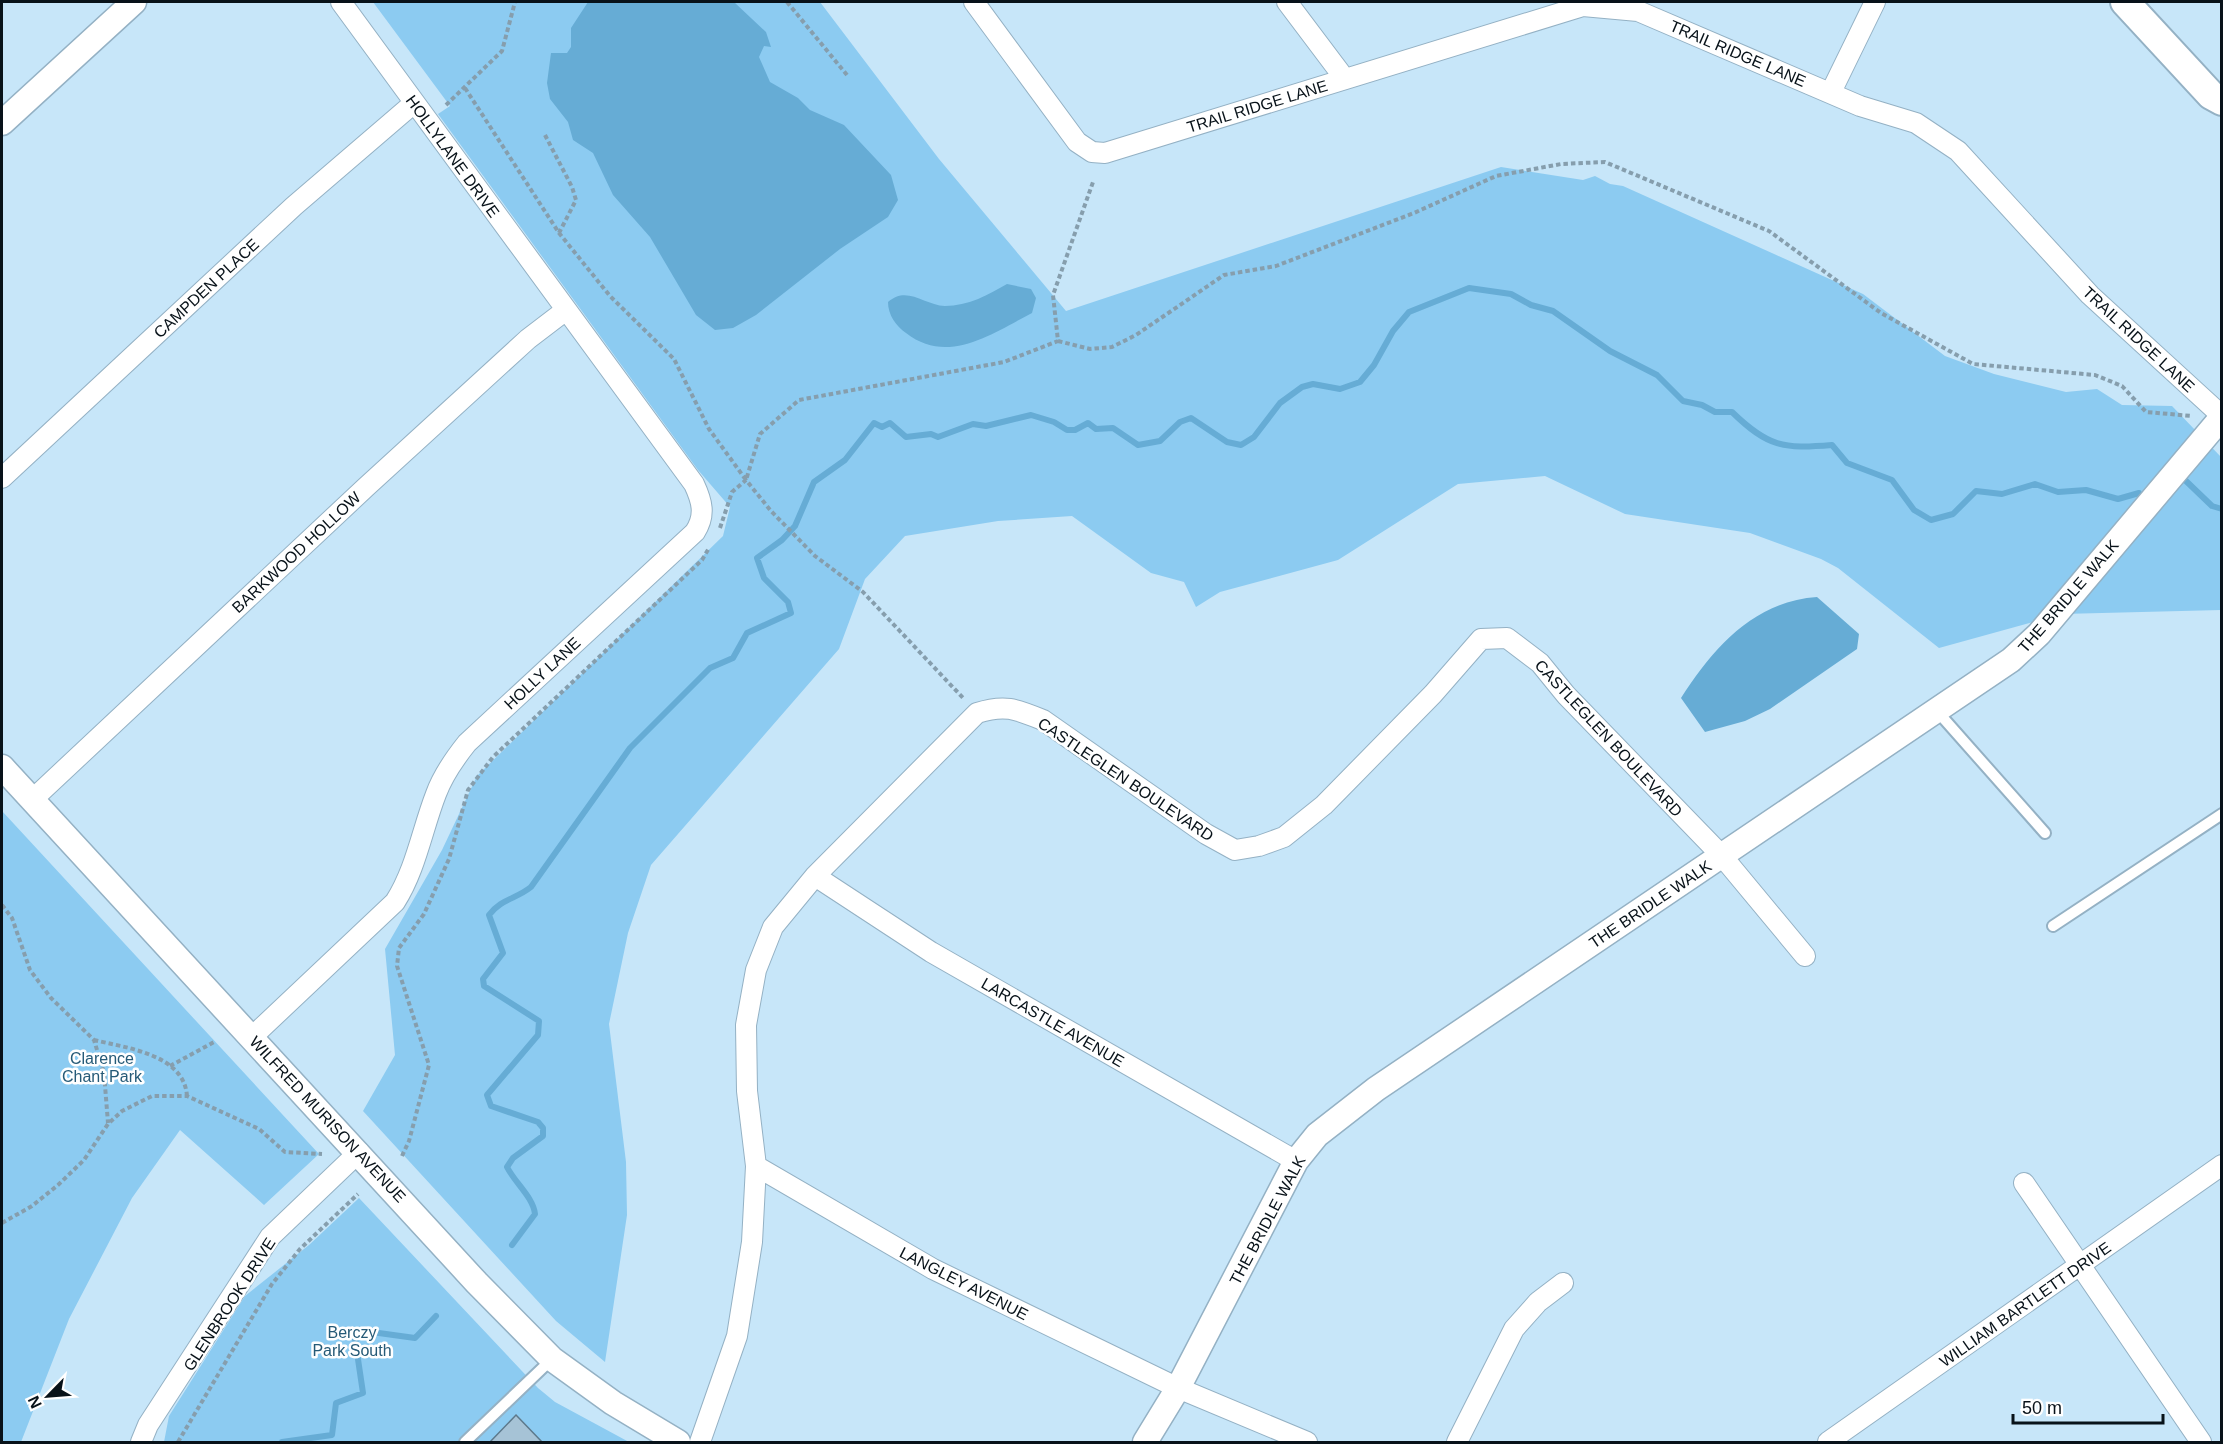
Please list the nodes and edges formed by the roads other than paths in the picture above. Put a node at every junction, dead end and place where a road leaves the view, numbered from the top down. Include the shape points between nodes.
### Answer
1 (134, 2) edge
2 (341, 2) edge
3 (974, 2) edge
4 (1287, 2) edge
5 (1875, 2) edge
6 (2125, 2) edge
7 (1345, 79) junction
8 (1831, 92) junction
9 (2216, 98) edge
10 (414, 103) junction
11 (2, 123) edge
12 (2222, 124) edge
13 (566, 310) junction
14 (2221, 417) edge
15 (2, 478) edge
16 (1937, 711) junction
17 (2, 767) edge
18 (32, 800) junction
19 (2222, 814) edge
20 (2045, 833) dead end
21 (1722, 856) junction
22 (815, 876) junction
23 (2053, 926) dead end
24 (1804, 956) dead end
25 (252, 1037) junction
26 (359, 1152) junction
27 (1296, 1161) junction
28 (2222, 1165) edge
29 (756, 1166) junction
30 (2024, 1184) dead end
31 (2080, 1264) junction
32 (1563, 1283) dead end
33 (552, 1359) junction
34 (1178, 1388) junction
35 (141, 1443) edge
36 (465, 1443) edge
37 (678, 1443) edge
38 (700, 1443) edge
39 (1145, 1443) edge
40 (1307, 1443) edge
41 (1457, 1443) edge
42 (1828, 1443) edge
43 (2201, 1443) edge

1 - 11 street
2 - 10 street, HOLLYLANE DRIVE
3 - 7 street, TRAIL RIDGE LANE via 1071,135 1092,152 1105,153
4 - 7 street
5 - 8 street
6 - 9 main road
7 - 8 street, TRAIL RIDGE LANE via 1584,6 1638,11
8 - 14 street, TRAIL RIDGE LANE via 1860,106 1916,123 1958,151 2090,295
9 - 12 main road
10 - 13 street, HOLLYLANE DRIVE
10 - 15 street, CAMPDEN PLACE via 294,206
13 - 18 street, BARKWOOD HOLLOW via 528,339 366,487
13 - 25 street, HOLLY LANE via 694,484 700,496 702,520 695,532 467,742 436,793 410,875 395,902
14 - 16 street, THE BRIDLE WALK via 2039,634 2011,660
16 - 20 lane
16 - 21 street, THE BRIDLE WALK
17 - 18 street, WILFRED MURISON AVENUE
18 - 25 street, WILFRED MURISON AVENUE
19 - 23 lane
21 - 22 street, CASTLEGLEN BOULEVARD via 1566,695 1540,663 1507,638 1482,639 1324,806 1284,837 1259,846 1235,850 1206,834 1043,720 1016,708 996,707 977,713
21 - 24 street, CASTLEGLEN BOULEVARD
21 - 27 street, THE BRIDLE WALK via 1376,1089 1317,1135
22 - 27 street, LARCASTLE AVENUE via 931,952
22 - 29 street via 773,927 756,970 746,1025 747,1091
25 - 26 street, WILFRED MURISON AVENUE
26 - 33 street, WILFRED MURISON AVENUE via 477,1283
26 - 35 street, GLENBROOK DRIVE via 270,1238 148,1425
27 - 34 street, THE BRIDLE WALK
28 - 31 street, WILLIAM BARTLETT DRIVE
29 - 34 street, LANGLEY AVENUE via 933,1269
29 - 38 street via 752,1242 737,1336
30 - 31 street
31 - 42 street, WILLIAM BARTLETT DRIVE
31 - 43 street
32 - 41 street via 1538,1302 1514,1329
33 - 36 lane
33 - 37 street, WILFRED MURISON AVENUE
34 - 39 street, THE BRIDLE WALK
34 - 40 street, LANGLEY AVENUE

